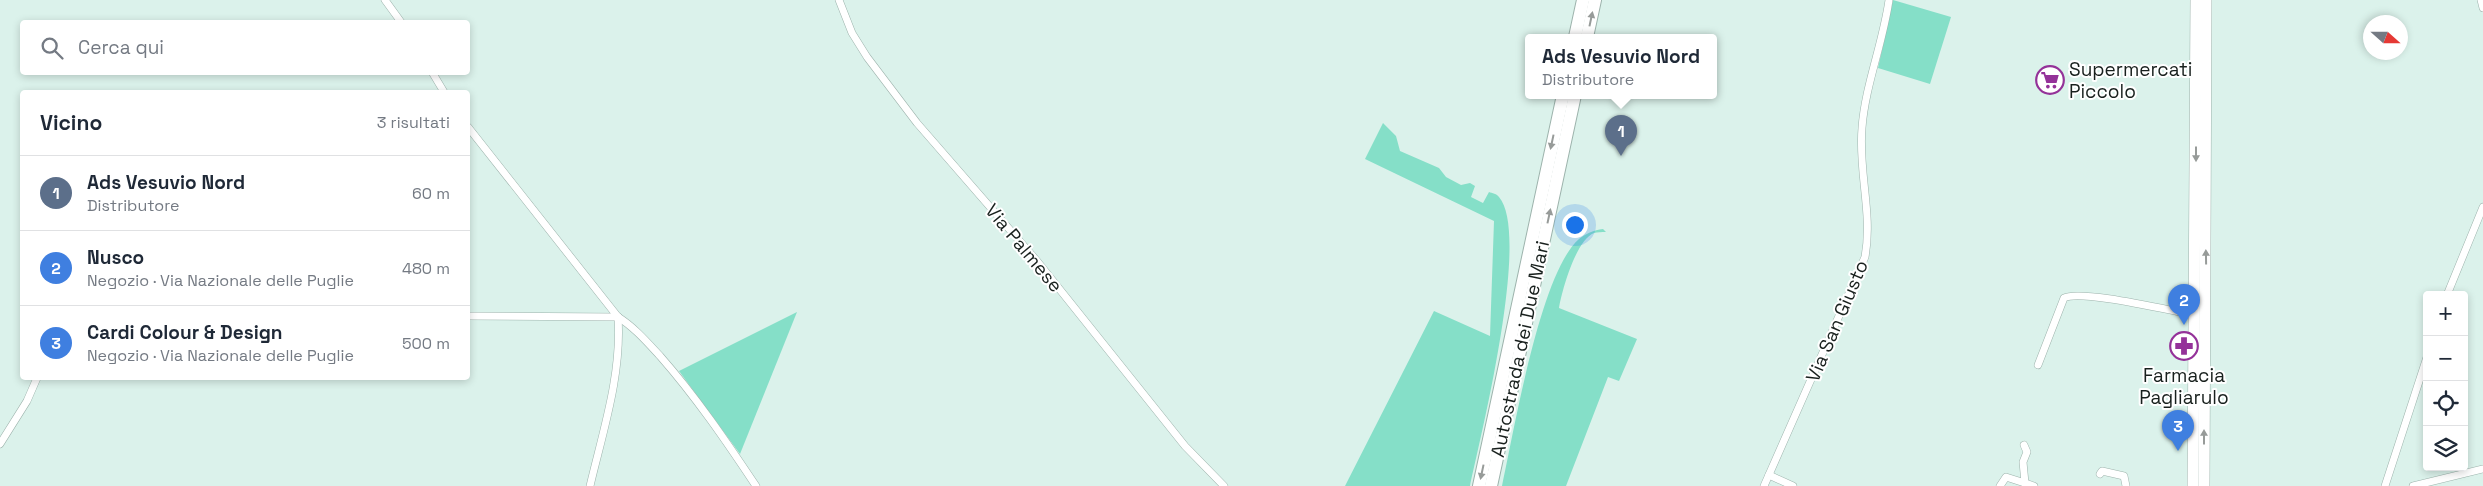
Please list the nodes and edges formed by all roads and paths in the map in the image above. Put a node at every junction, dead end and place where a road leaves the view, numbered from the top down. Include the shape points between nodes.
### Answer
1 (385, 0) edge
2 (840, 0) edge
3 (1583, 0) edge
4 (1595, 0) edge
5 (1889, 0) edge
6 (2196, 0) edge
7 (2206, 0) edge
8 (2482, 0) edge
9 (2483, 8) edge
10 (399, 20) edge
11 (1576, 34) edge
12 (1588, 34) edge
13 (434, 75) edge
14 (443, 90) edge
15 (1562, 99) edge
16 (1574, 99) edge
17 (470, 129) edge
18 (2483, 207) edge
19 (2450, 291) edge
20 (2195, 315) junction
21 (470, 316) edge
22 (618, 317) junction
23 (2038, 365) dead end
24 (2423, 369) edge
25 (36, 380) edge
26 (0, 444) edge
27 (2024, 445) dead end
28 (2483, 469) edge
29 (2100, 474) dead end
30 (1769, 475) junction
31 (2025, 483) junction
32 (590, 486) edge
33 (756, 486) edge
34 (1224, 486) edge
35 (1479, 486) edge
36 (1491, 486) edge
37 (1764, 486) edge
38 (1794, 486) edge
39 (2000, 486) edge
40 (2034, 486) edge
41 (2126, 486) edge
42 (2193, 486) edge
43 (2204, 486) edge
44 (2385, 486) edge
45 (2413, 486) edge

1 - 10 street
2 - 34 street, Via Palmese via 852,33 867,57 917,123 1037,261 1185,446
3 - 11 highway
12 -> 4 highway
5 - 30 street, Via San Giusto via 1862,125 1862,174 1868,218 1865,257
6 -> 20 main road
43 -> 7 main road
8 - 9 street
13 - 14 street
15 -> 35 highway, Autostrada dei Due Mari
36 -> 16 highway, Autostrada dei Due Mari
17 - 22 street
18 - 19 street
20 - 23 street via 2086,296 2068,296 2064,298
20 - 42 main road
21 - 22 street
22 - 32 street via 614,386
22 - 33 street via 680,378
24 - 44 street
25 - 26 street
27 - 31 street via 2027,452
28 - 45 street
29 - 41 street via 2104,470 2124,476
30 - 37 street, Via San Giusto
30 - 38 street
31 - 39 street via 2006,477
31 - 40 street

